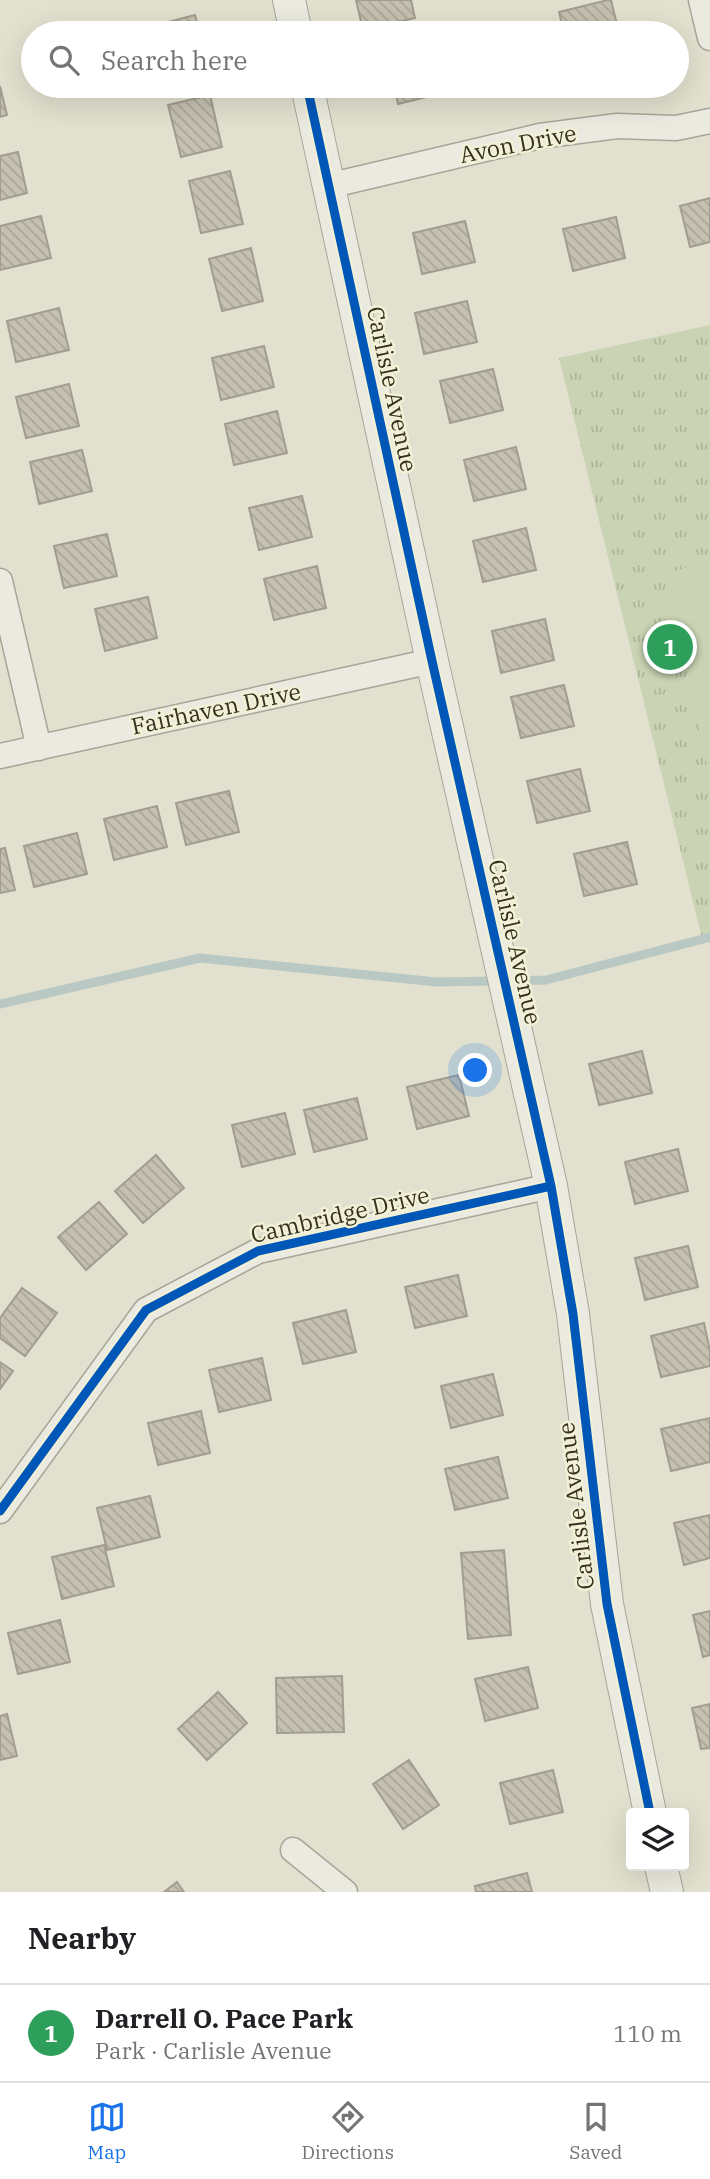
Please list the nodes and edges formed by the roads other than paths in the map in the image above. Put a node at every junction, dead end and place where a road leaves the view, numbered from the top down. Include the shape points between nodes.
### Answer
1 (289, 0) edge
2 (701, 0) edge
3 (293, 21) edge
4 (710, 38) edge
5 (310, 98) edge
6 (710, 121) edge
7 (328, 186) junction
8 (0, 581) edge
9 (432, 661) junction
10 (39, 748) junction
11 (0, 756) edge
12 (551, 1186) junction
13 (0, 1511) edge
14 (649, 1808) edge
15 (293, 1850) dead end
16 (662, 1871) edge
17 (345, 1892) edge
18 (667, 1892) edge

1 - 3 street
2 - 4 street
5 - 7 street, Carlisle Avenue
6 - 7 street, Avon Drive via 676,128 617,125 540,136
7 - 9 street, Carlisle Avenue
8 - 10 street
9 - 10 street, Fairhaven Drive
9 - 12 street, Carlisle Avenue
10 - 11 street, Fairhaven Drive
12 - 13 street, Cambridge Drive via 257,1251 146,1310
12 - 14 street, Carlisle Avenue via 573,1314 607,1604
15 - 17 street
16 - 18 street

